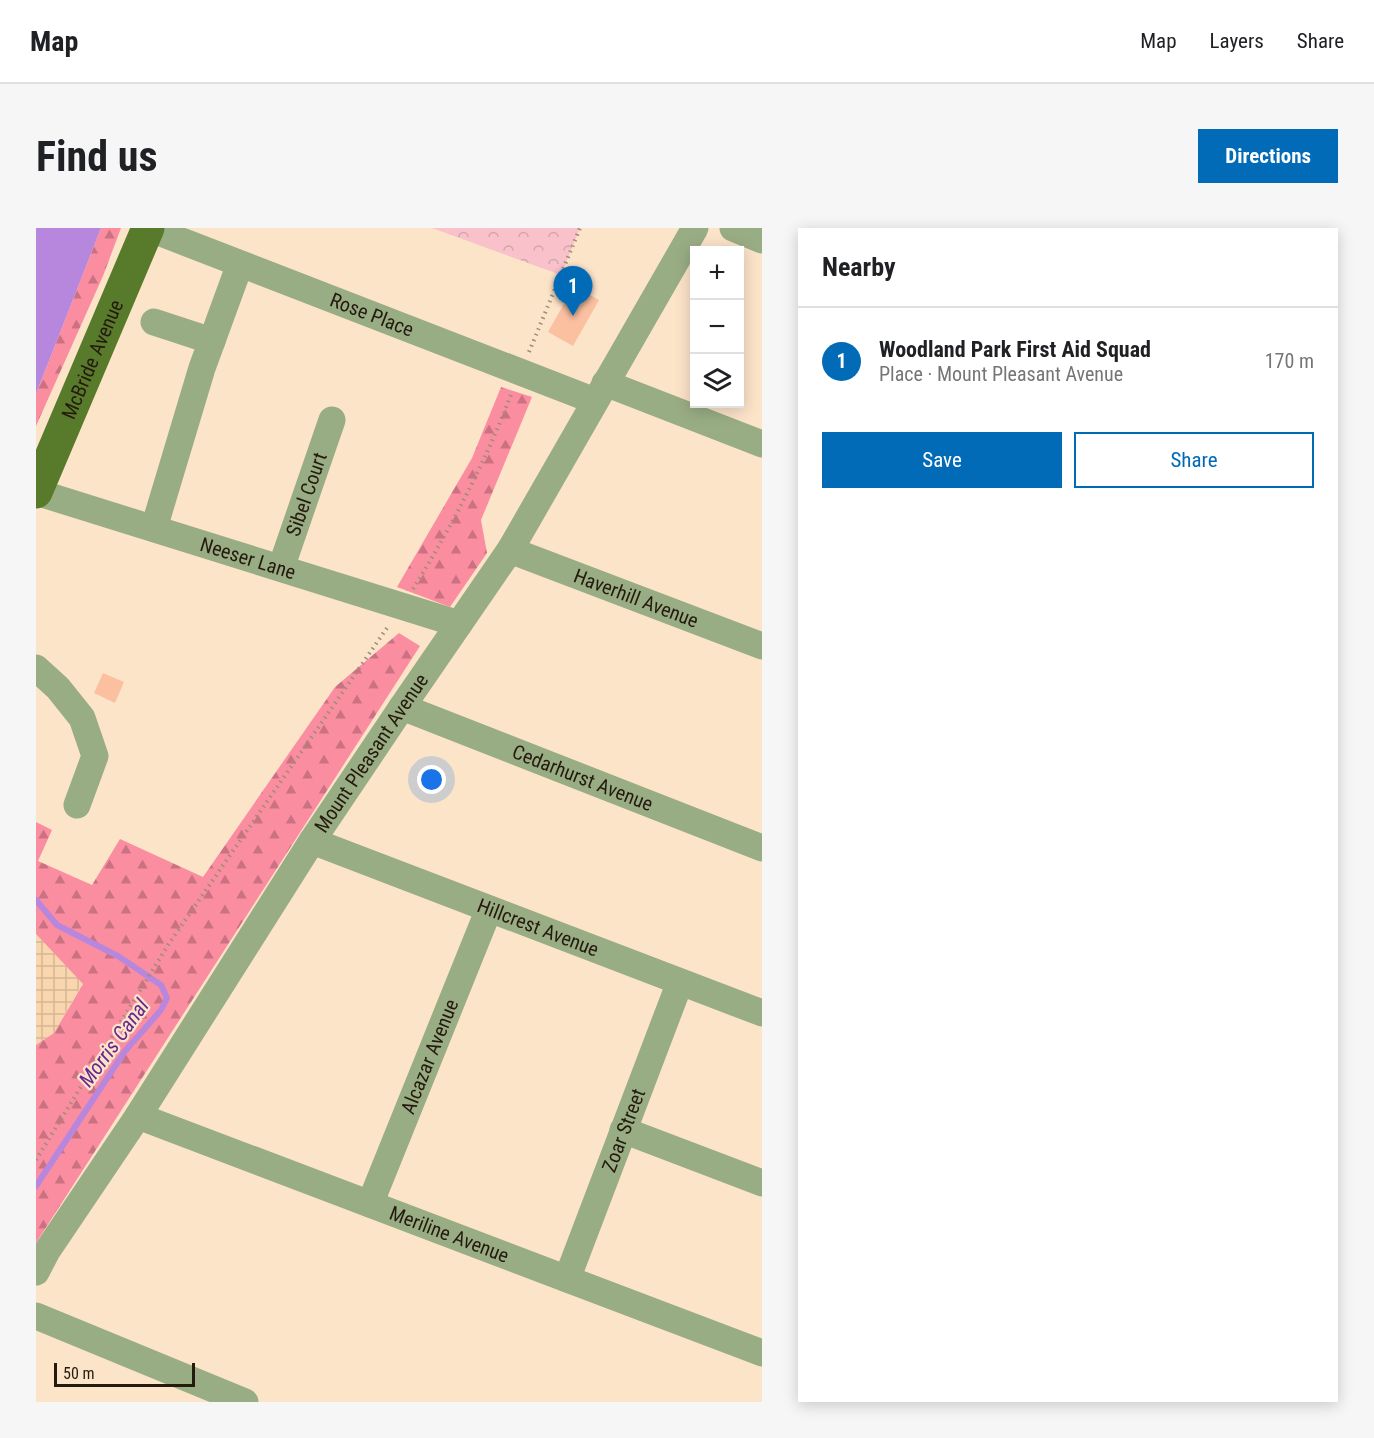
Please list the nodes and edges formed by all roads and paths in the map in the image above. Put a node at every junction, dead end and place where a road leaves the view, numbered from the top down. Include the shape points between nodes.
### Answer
1 (148, 228) edge
2 (695, 228) edge
3 (733, 228) edge
4 (762, 240) edge
5 (240, 264) junction
6 (154, 322) dead end
7 (212, 340) junction
8 (600, 392) junction
9 (332, 420) dead end
10 (762, 444) edge
11 (36, 492) edge
12 (154, 528) junction
13 (510, 550) junction
14 (281, 568) junction
15 (459, 624) junction
16 (762, 646) edge
17 (36, 668) edge
18 (402, 707) junction
19 (78, 804) dead end
20 (312, 841) junction
21 (762, 848) edge
22 (489, 909) junction
23 (158, 962) dead end
24 (680, 982) junction
25 (762, 1013) edge
26 (138, 1116) junction
27 (623, 1131) junction
28 (36, 1160) edge
29 (762, 1183) edge
30 (370, 1204) junction
31 (36, 1272) edge
32 (567, 1279) junction
33 (36, 1316) edge
34 (762, 1353) edge
35 (245, 1402) edge

1 - 5 street, Rose Place
1 - 11 main road, McBride Avenue
2 - 8 street, Mount Pleasant Avenue
3 - 4 street
5 - 7 street
5 - 8 street, Rose Place
6 - 7 street
7 - 12 street
8 - 10 street, Rose Place
8 - 13 street, Mount Pleasant Avenue
9 - 14 street, Sibel Court
11 - 12 street, Neeser Lane
12 - 14 street, Neeser Lane
13 - 15 street, Mount Pleasant Avenue
13 - 16 street, Haverhill Avenue
14 - 15 street, Neeser Lane
15 - 18 street, Mount Pleasant Avenue
17 - 19 street via 81,718 95,756
18 - 20 street, Mount Pleasant Avenue
18 - 21 street, Cedarhurst Avenue
20 - 22 street, Hillcrest Avenue
20 - 26 street, Mount Pleasant Avenue
22 - 24 street, Hillcrest Avenue
22 - 30 street, Alcazar Avenue
23 - 28 path
24 - 25 street, Hillcrest Avenue
24 - 27 street, Zoar Street
26 - 30 street, Meriline Avenue
26 - 31 street, Mount Pleasant Avenue
27 - 29 street
27 - 32 street, Zoar Street
30 - 32 street, Meriline Avenue
32 - 34 street, Meriline Avenue
33 - 35 street

